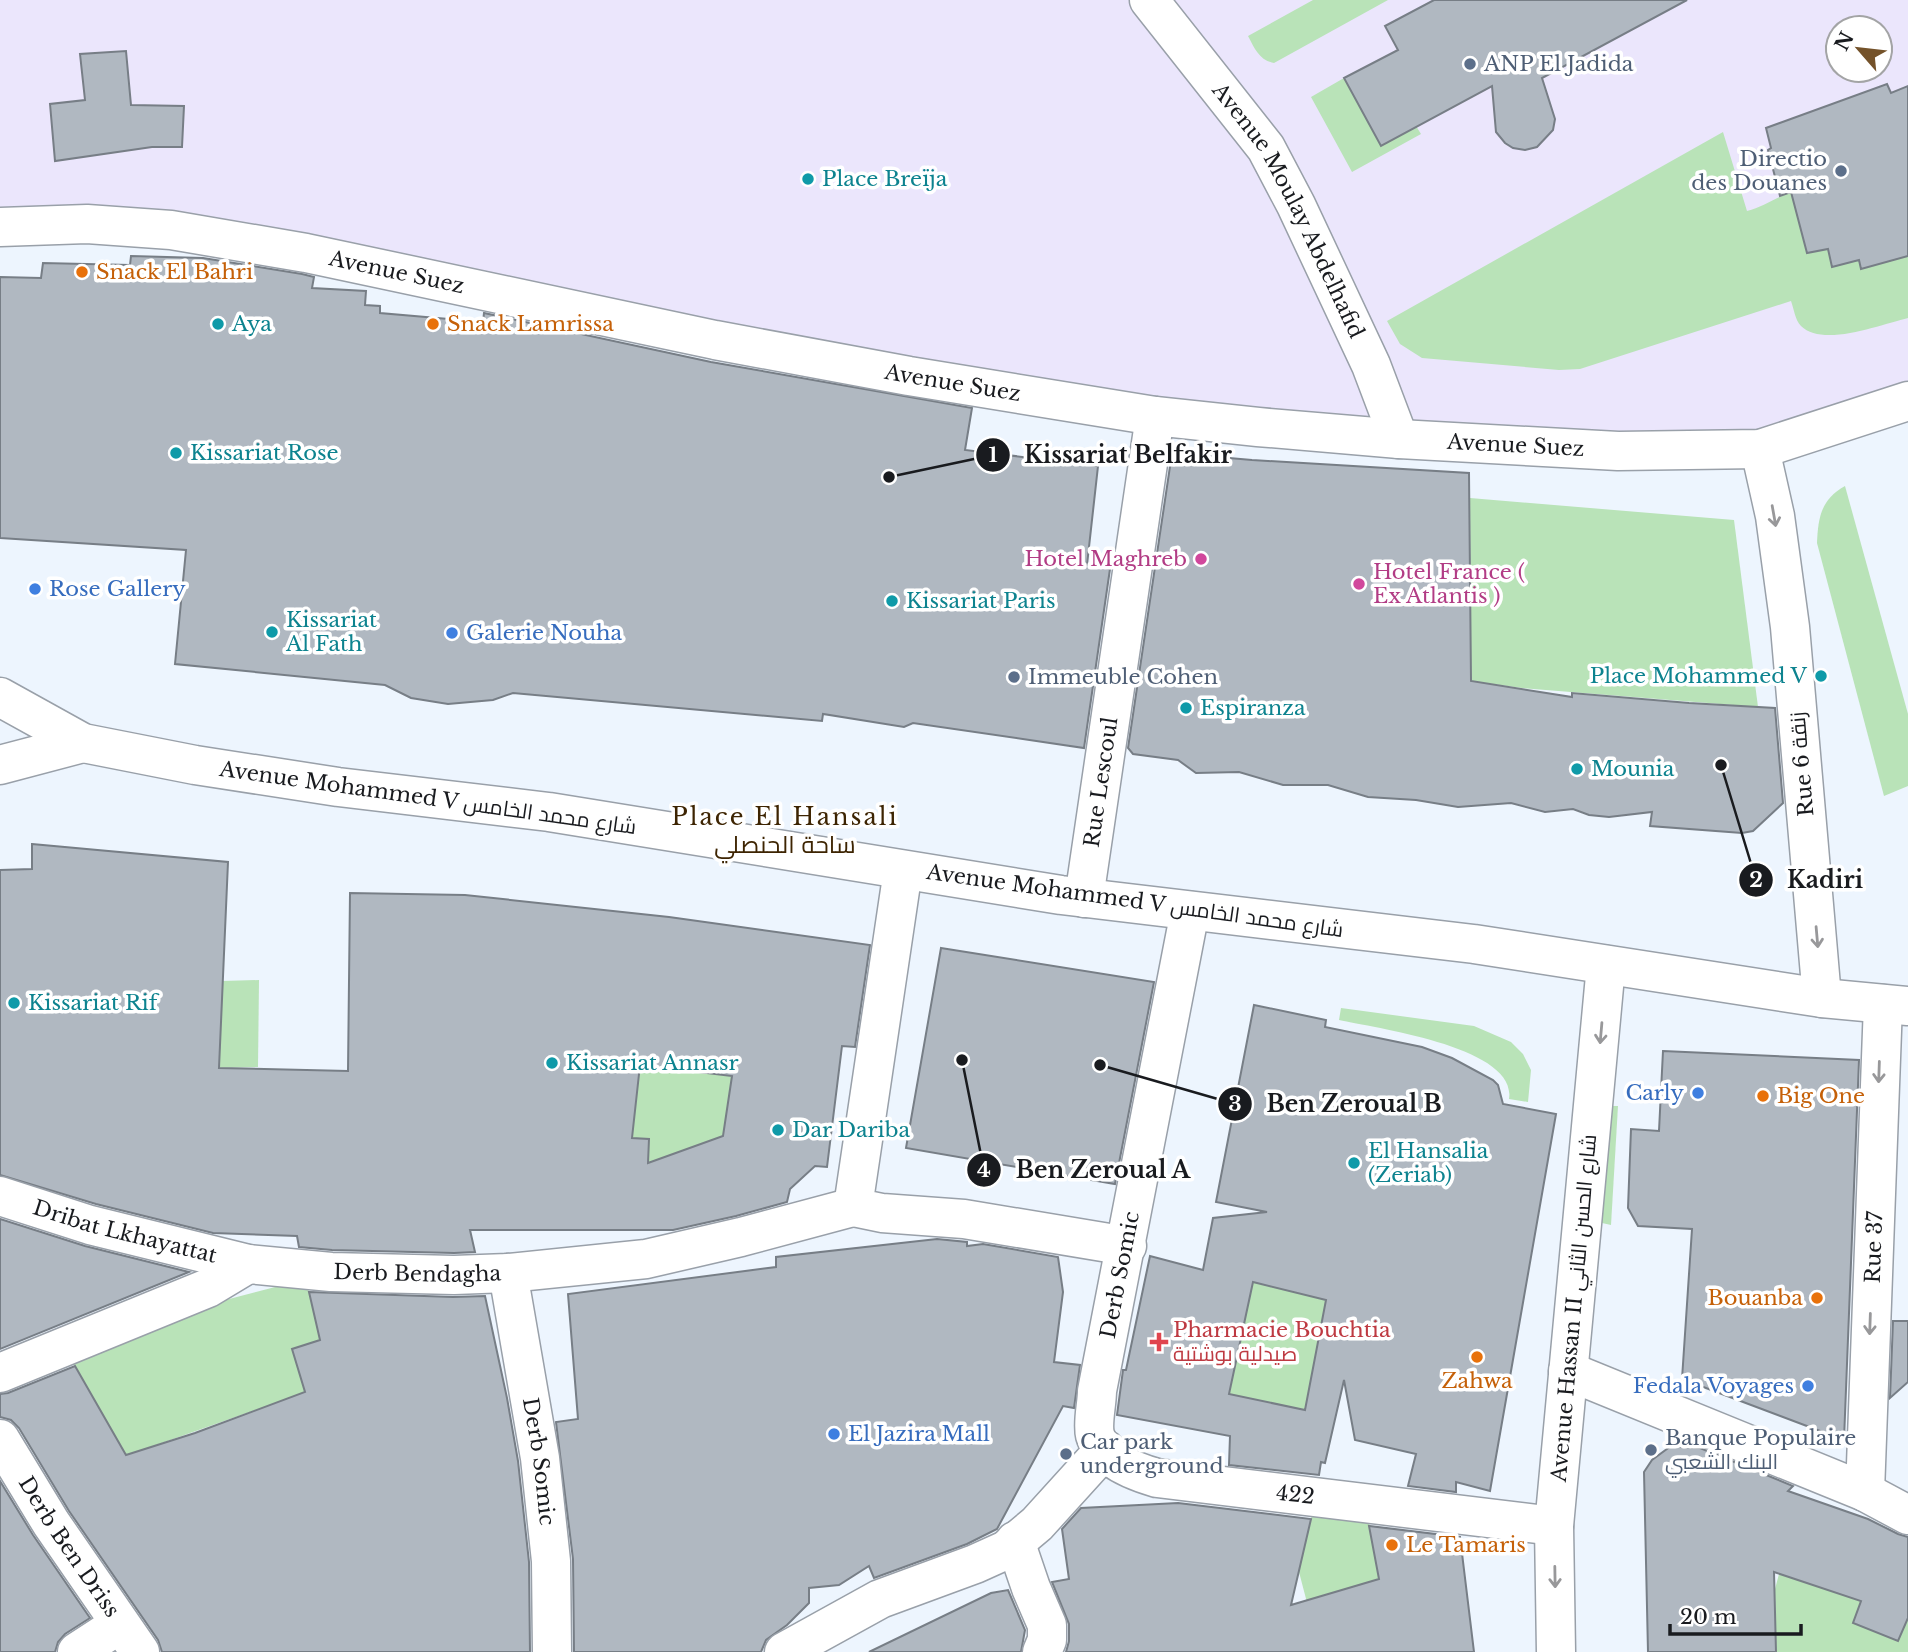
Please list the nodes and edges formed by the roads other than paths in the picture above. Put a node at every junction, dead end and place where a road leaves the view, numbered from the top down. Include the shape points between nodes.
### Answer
1 (1149, 0) edge
2 (0, 227) edge
3 (1908, 401) edge
4 (1155, 416) junction
5 (1399, 439) junction
6 (1760, 449) junction
7 (0, 697) edge
8 (83, 743) junction
9 (0, 765) edge
10 (903, 870) junction
11 (1084, 898) junction
12 (1190, 911) junction
13 (1606, 965) junction
14 (1822, 998) junction
15 (1895, 1005) edge
16 (0, 1196) edge
17 (853, 1208) junction
18 (1127, 1246) junction
19 (248, 1264) junction
20 (508, 1273) junction
21 (1568, 1371) junction
22 (0, 1373) edge
23 (0, 1439) edge
24 (1105, 1450) junction
25 (1865, 1492) junction
26 (1908, 1515) edge
27 (1554, 1526) junction
28 (1015, 1541) junction
29 (130, 1638) edge
30 (77, 1652) edge
31 (552, 1652) edge
32 (784, 1652) edge
33 (1042, 1652) edge
34 (1556, 1652) edge

1 - 5 street, Avenue Moulay Abdelhafid via 1266,148 1371,365
2 - 4 street, Avenue Suez via 88,224 172,230 306,253 741,345
3 - 6 street, Avenue Suez
4 - 5 street, Avenue Suez
4 - 11 street, Rue Lescoul
5 - 6 street, Avenue Suez via 1618,451
6 -> 14 street, Rue 6 زنقة via 1775,516 1790,628
7 - 8 street, Avenue Mohammed V شارع محمد الخامس
8 - 9 street
8 - 10 street, Avenue Mohammed V شارع محمد الخامس via 195,765 549,812
10 - 11 street, Avenue Mohammed V شارع محمد الخامس
10 - 17 street
11 - 12 street, Avenue Mohammed V شارع محمد الخامس
12 - 13 street, Avenue Mohammed V شارع محمد الخامس via 1474,944
12 - 18 street, Derb Somic
13 - 14 street, Avenue Mohammed V شارع محمد الخامس
13 -> 21 street, Avenue Hassan II شارع الحسن الثاني
14 - 15 street, Avenue Mohammed V شارع محمد الخامس
15 -> 25 street, Rue 37
16 - 19 street, Dribat Lkhayattat via 90,1225
17 - 18 street via 964,1219
17 - 20 street, Derb Bendagha via 646,1259
18 - 24 street, Derb Somic via 1097,1391 1095,1436
19 - 20 street, Derb Bendagha via 331,1272
19 - 22 street via 208,1289
20 - 31 street, Derb Somic via 543,1483 551,1561
21 - 25 street
21 - 27 street, Avenue Hassan II شارع الحسن الثاني
23 - 29 street, Derb Ben Driss
24 - 27 street, 422 via 1136,1472 1157,1478
24 - 28 street via 1037,1524
25 - 26 street
27 -> 34 street, Avenue Hassan II شارع الحسن الثاني
28 - 32 street via 975,1564 880,1599
28 - 33 street via 1047,1625
29 - 30 street

